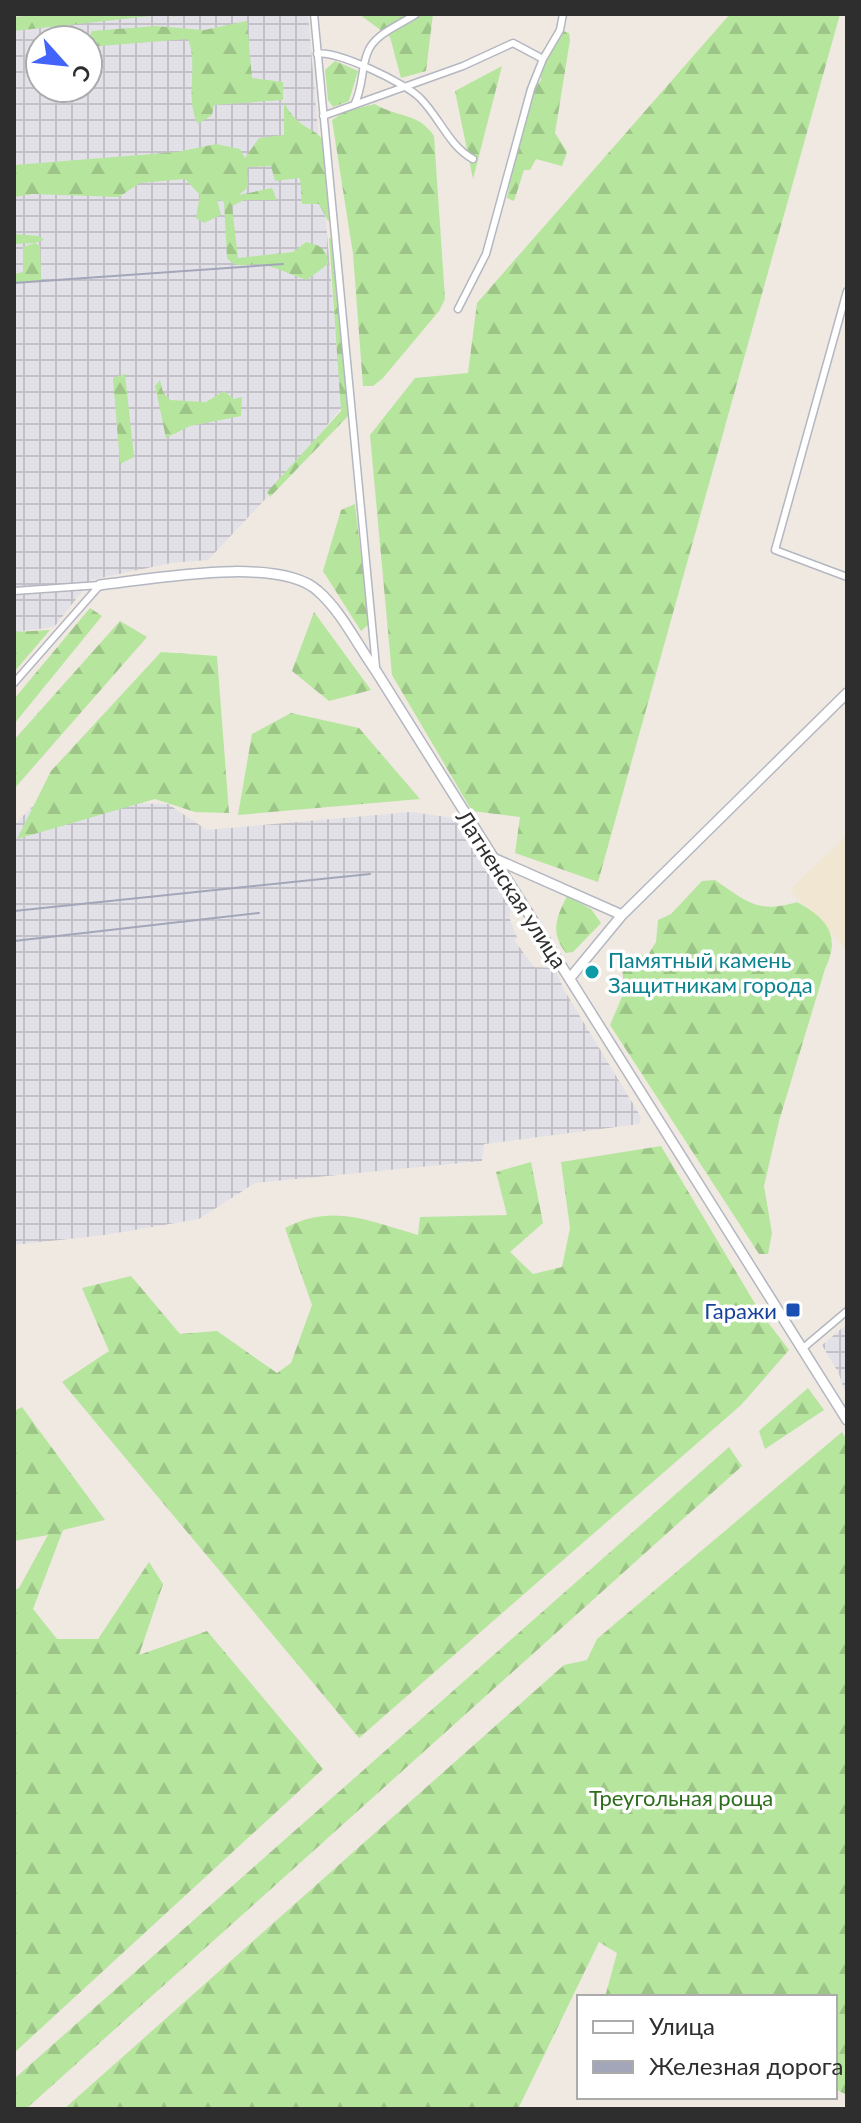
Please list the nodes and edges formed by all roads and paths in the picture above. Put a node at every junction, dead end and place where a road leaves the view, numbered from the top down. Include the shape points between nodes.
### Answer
1 (314, 14) edge
2 (416, 14) edge
3 (563, 14) edge
4 (317, 54) junction
5 (543, 59) junction
6 (366, 69) junction
7 (401, 86) junction
8 (355, 103) junction
9 (323, 116) junction
10 (473, 159) dead end
11 (847, 291) edge
12 (458, 309) dead end
13 (847, 577) edge
14 (100, 585) junction
15 (14, 591) edge
16 (376, 671) junction
17 (14, 683) edge
18 (847, 693) edge
19 (491, 857) junction
20 (622, 915) junction
21 (570, 978) junction
22 (847, 1311) edge
23 (802, 1349) junction
24 (847, 1420) edge

1 - 4 street
2 - 6 street via 376,39 366,55
3 - 5 street
4 - 6 street via 325,52
4 - 9 street
5 - 7 street via 513,43
5 - 12 street via 486,254
6 - 7 street
6 - 8 street
7 - 8 street
7 - 10 street via 417,94 436,115 457,151
8 - 9 street
9 - 16 street
11 - 13 street via 775,550
14 - 15 street, Латненская улица
14 - 16 street, Латненская улица via 257,571 286,574 320,592
14 - 17 street
16 - 19 street, Латненская улица
18 - 20 street
19 - 20 street
19 - 21 street, Латненская улица
20 - 21 street
21 - 23 street, Латненская улица
22 - 23 street
23 - 24 street, Латненская улица

